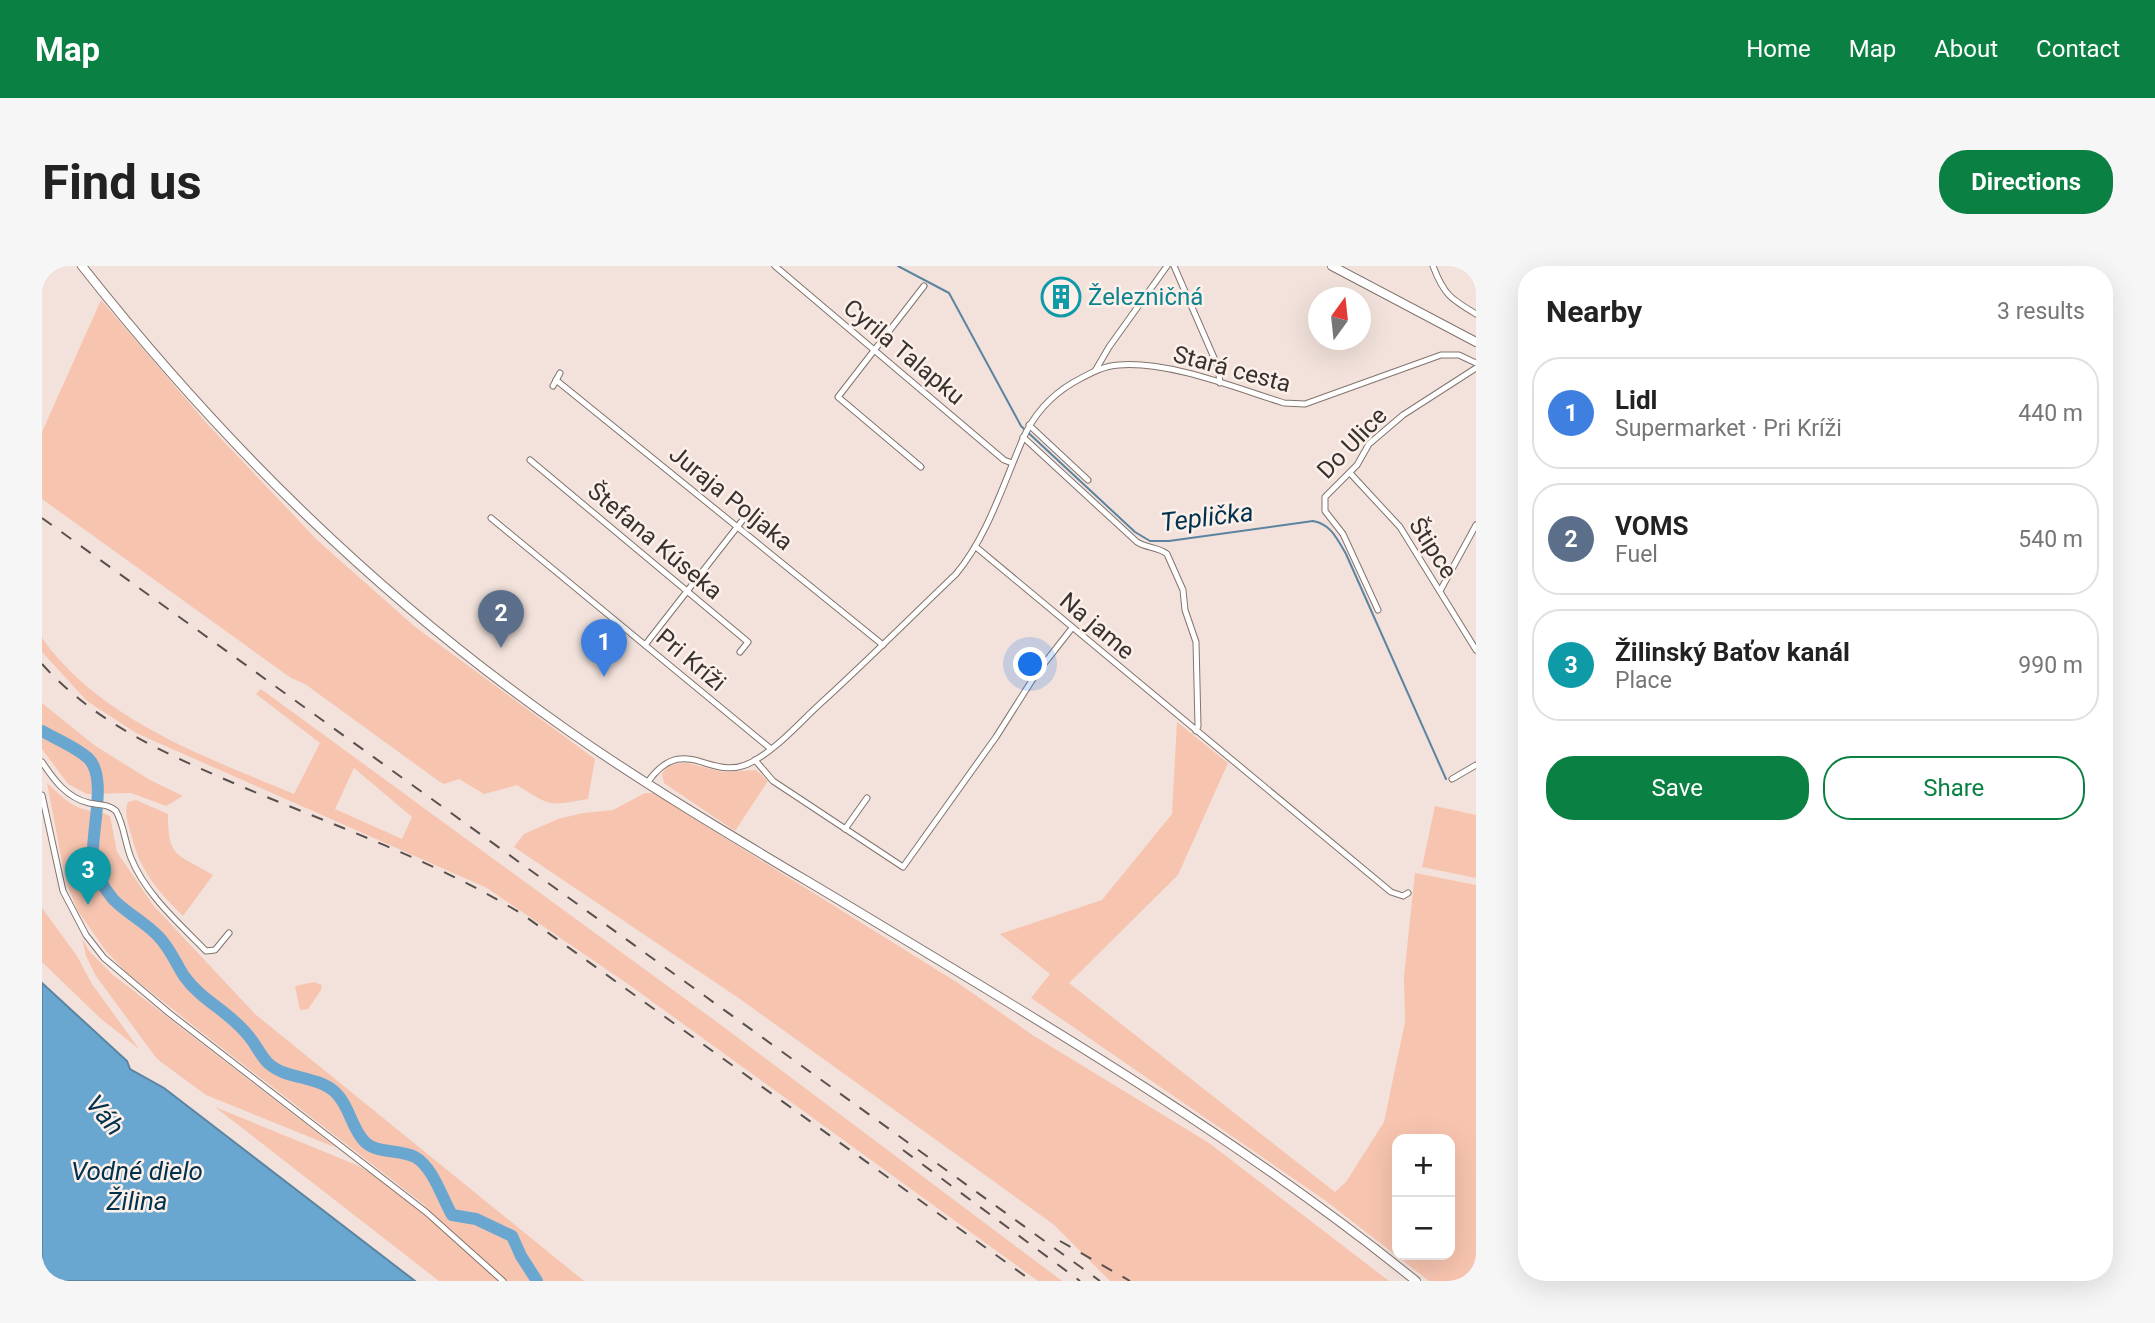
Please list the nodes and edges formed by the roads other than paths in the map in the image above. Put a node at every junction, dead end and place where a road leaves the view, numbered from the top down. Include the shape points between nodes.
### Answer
1 (82, 266) edge
2 (775, 266) edge
3 (1167, 266) edge
4 (1174, 266) edge
5 (1332, 266) edge
6 (1433, 266) edge
7 (924, 286) dead end
8 (1476, 314) edge
9 (1476, 342) edge
10 (875, 350) junction
11 (1476, 365) edge
12 (1095, 371) junction
13 (560, 373) dead end
14 (1220, 383) junction
15 (1029, 427) junction
16 (1024, 436) junction
17 (530, 460) dead end
18 (1012, 463) junction
19 (921, 467) dead end
20 (1350, 473) junction
21 (1088, 480) dead end
22 (745, 517) dead end
23 (491, 518) dead end
24 (1476, 525) edge
25 (737, 526) junction
26 (975, 547) junction
27 (688, 591) junction
28 (1440, 591) junction
29 (1378, 610) dead end
30 (1073, 628) junction
31 (645, 645) junction
32 (883, 645) junction
33 (1476, 650) edge
34 (740, 652) dead end
35 (1196, 731) junction
36 (771, 749) junction
37 (755, 760) junction
38 (42, 762) edge
39 (1476, 765) edge
40 (1452, 779) dead end
41 (647, 783) junction
42 (42, 794) edge
43 (867, 798) dead end
44 (845, 829) junction
45 (1408, 893) dead end
46 (229, 933) dead end
47 (503, 1281) edge
48 (1416, 1281) edge

1 - 41 main road via 157,359 329,539 464,654
2 - 10 street, Cyrila Talapku
3 - 12 street
4 - 14 street via 1218,368
5 - 9 main road
6 - 8 street via 1448,296
7 - 10 street
10 - 18 street, Cyrila Talapku
10 - 19 street via 838,397
11 - 14 street, Stará cesta via 1459,355 1441,355 1305,404 1284,403
11 - 20 street, Do Ulice via 1382,432
12 - 14 street, Stará cesta via 1119,365 1164,368
12 - 15 street via 1048,401
13 - 25 street, Juraja Poljaka via 554,383
15 - 16 street
15 - 21 street
16 - 18 street
16 - 35 street via 1137,542 1167,554 1183,590 1196,642
17 - 27 street, Štefana Kúseka
18 - 26 street
20 - 28 street, Štipce via 1400,527
20 - 29 street, Do Ulice via 1328,492 1323,506 1343,534
22 - 25 street
23 - 31 street, Pri Kríži
24 - 28 street
25 - 27 street
25 - 32 street, Juraja Poljaka
26 - 30 street, Na jame
26 - 32 street via 956,574
27 - 31 street
27 - 34 street, Štefana Kúseka via 748,642
28 - 33 street, Štipce
30 - 35 street, Na jame
30 - 44 street via 1036,674 904,867
31 - 36 street, Pri Kríži
32 - 36 street
35 - 45 street, Na jame via 1391,892
36 - 37 street
37 - 41 street via 724,767 676,759 661,766
37 - 44 street via 773,781
38 - 46 street via 59,786 76,799 113,807 139,874 206,951 215,950
39 - 40 street
41 - 48 main road via 1133,1079 1298,1191
42 - 47 street via 63,891 99,953 169,1013 426,1212
43 - 44 street

